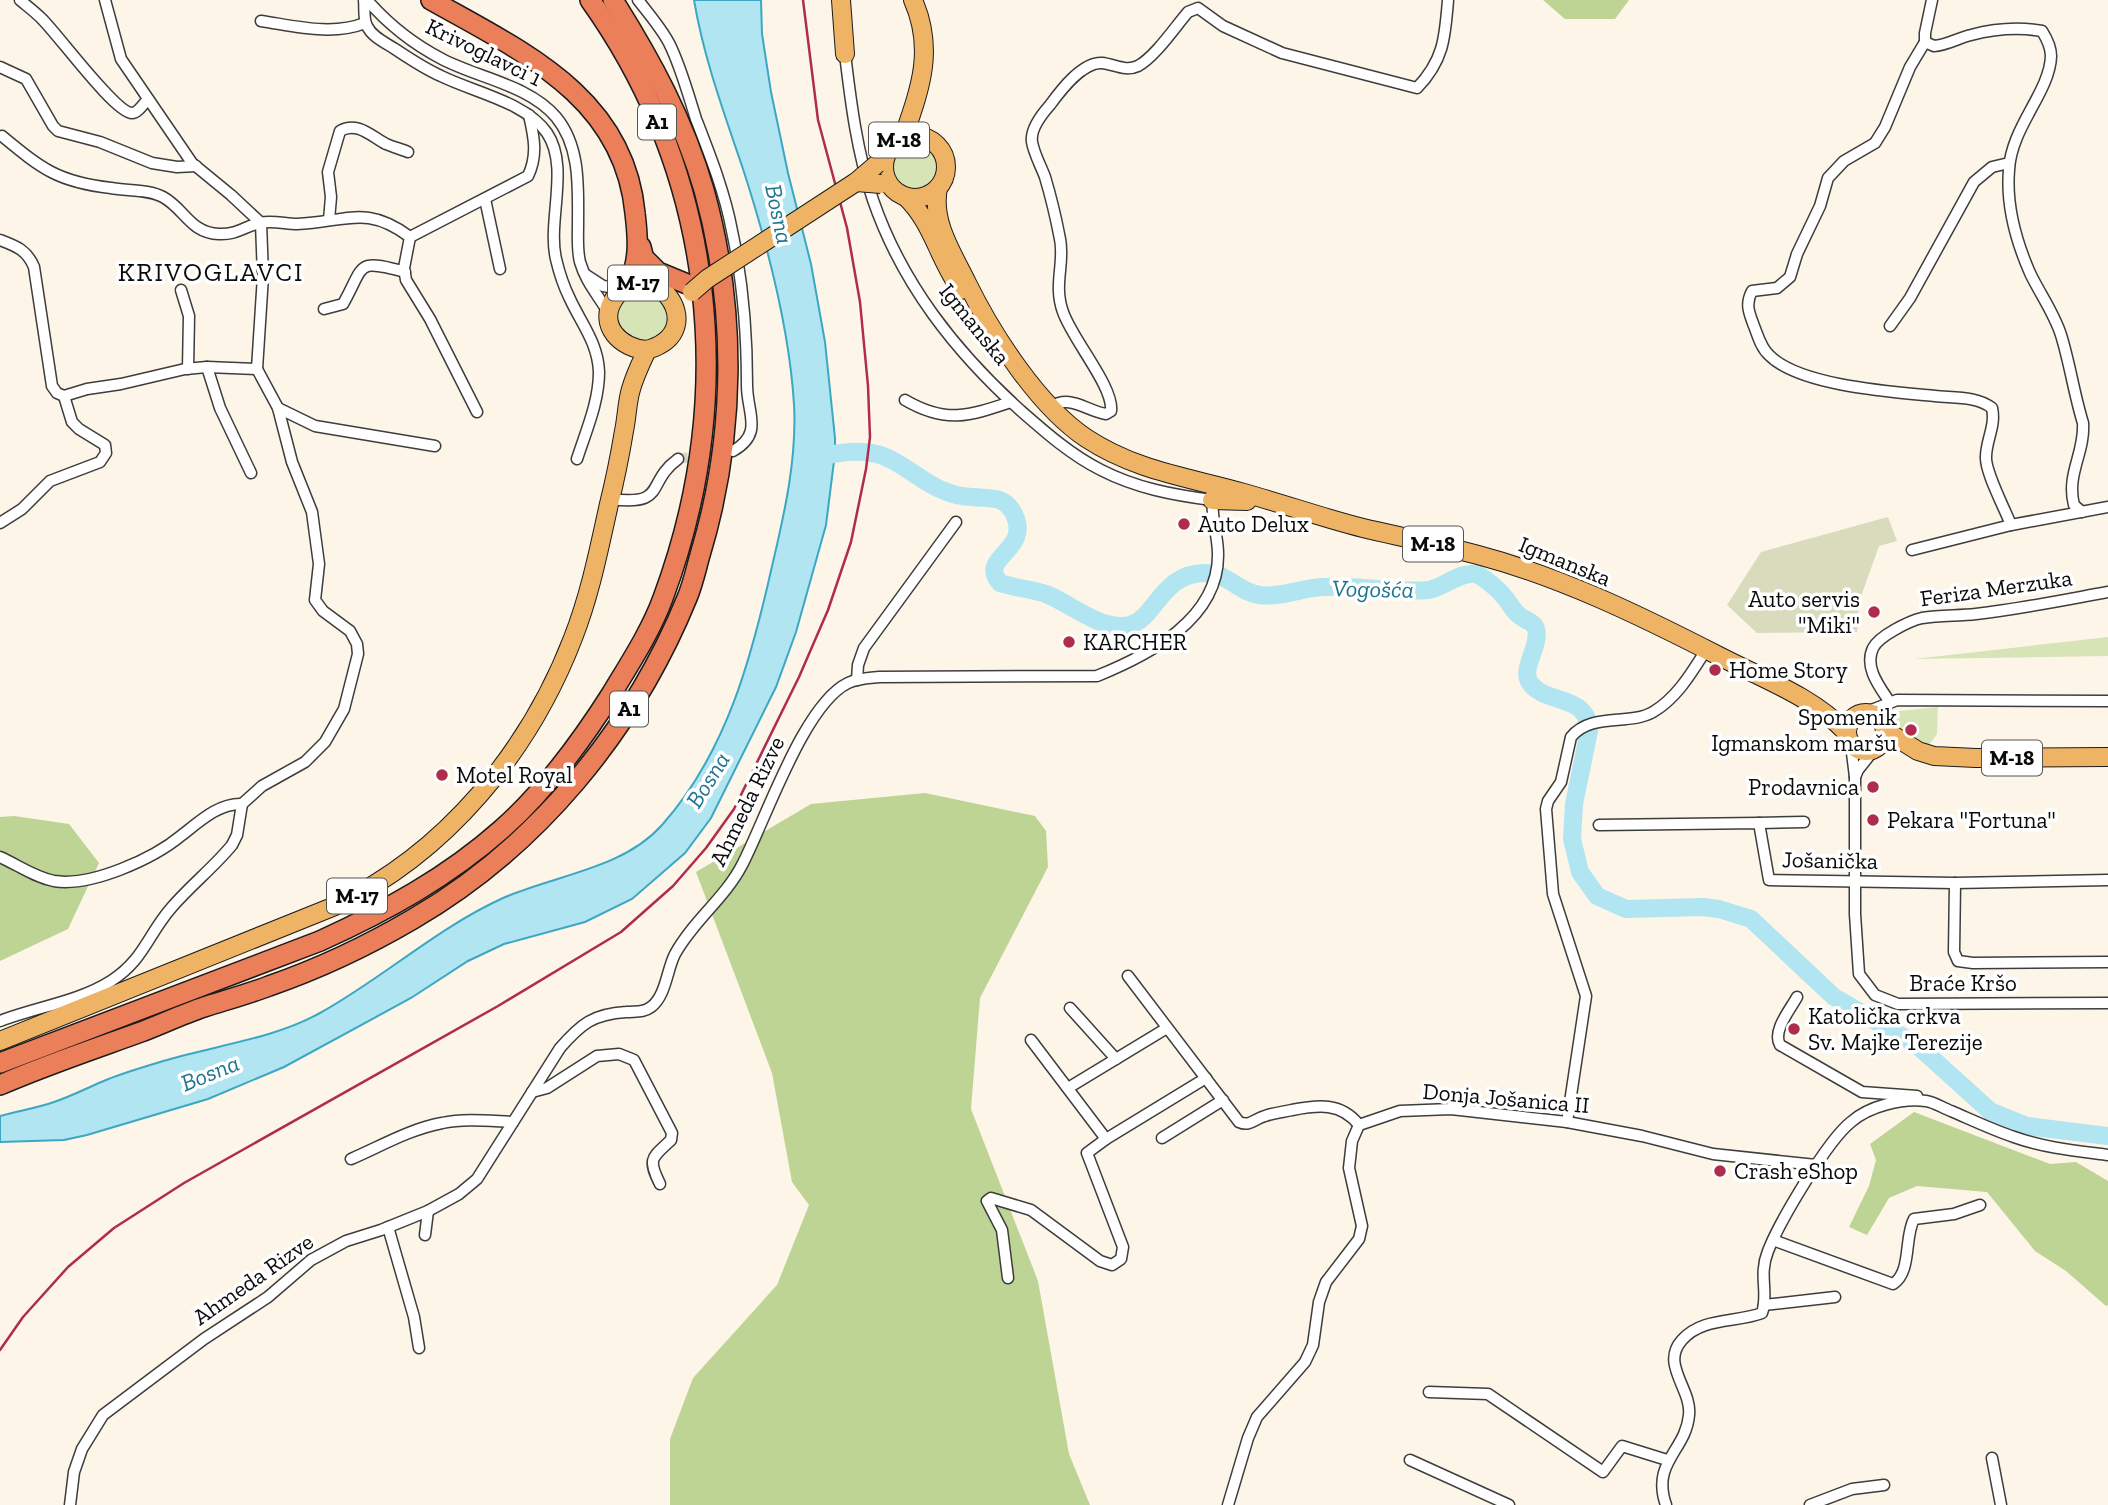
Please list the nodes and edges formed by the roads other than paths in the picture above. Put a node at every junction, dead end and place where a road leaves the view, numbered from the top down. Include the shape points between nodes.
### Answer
1 (20, 0) edge
2 (105, 0) edge
3 (366, 0) edge
4 (431, 0) edge
5 (590, 0) edge
6 (613, 0) edge
7 (638, 0) edge
8 (841, 0) edge
9 (913, 0) edge
10 (1447, 0) edge
11 (1932, 0) edge
12 (261, 21) dead end
13 (365, 23) junction
14 (1925, 42) junction
15 (845, 54) joint
16 (0, 67) edge
17 (148, 99) junction
18 (917, 99) junction
19 (529, 115) junction
20 (2, 136) dead end
21 (903, 138) junction
22 (929, 138) junction
23 (408, 152) dead end
24 (881, 160) junction
25 (2010, 163) junction
26 (196, 166) junction
27 (856, 182) junction
28 (939, 188) junction
29 (893, 190) junction
30 (485, 199) junction
31 (329, 220) junction
32 (261, 223) junction
33 (637, 233) junction
34 (410, 237) junction
35 (0, 240) edge
36 (643, 257) junction
37 (500, 269) dead end
38 (405, 272) junction
39 (585, 274) junction
40 (689, 286) junction
41 (625, 287) junction
42 (659, 287) junction
43 (181, 290) dead end
44 (979, 306) junction
45 (324, 309) dead end
46 (609, 314) junction
47 (676, 315) junction
48 (1890, 326) dead end
49 (625, 345) junction
50 (647, 350) junction
51 (207, 367) junction
52 (188, 369) junction
53 (257, 369) junction
54 (630, 392) junction
55 (64, 396) junction
56 (905, 400) dead end
57 (1011, 402) junction
58 (1050, 407) junction
59 (278, 408) junction
60 (477, 412) dead end
61 (435, 446) dead end
62 (733, 451) dead end
63 (577, 459) dead end
64 (678, 459) tunnel mouth
65 (251, 473) dead end
66 (1214, 493) junction
67 (611, 499) junction
68 (2108, 507) edge
69 (2082, 512) junction
70 (956, 522) dead end
71 (0, 523) edge
72 (2011, 525) junction
73 (1912, 550) dead end
74 (2108, 592) edge
75 (1706, 650) junction
76 (857, 680) junction
77 (1889, 701) junction
78 (2108, 701) edge
79 (1824, 710) junction
80 (1861, 714) junction
81 (1884, 727) junction
82 (1849, 738) junction
83 (1875, 750) junction
84 (1917, 751) junction
85 (2108, 757) edge
86 (1855, 778) junction
87 (242, 804) junction
88 (1804, 822) dead end
89 (1759, 823) junction
90 (1600, 825) dead end
91 (0, 857) edge
92 (2108, 880) edge
93 (1855, 882) junction
94 (1955, 883) junction
95 (2108, 962) edge
96 (1128, 976) dead end
97 (1797, 997) dead end
98 (2108, 1003) edge
99 (1070, 1008) dead end
100 (48, 1012) junction
101 (0, 1021) edge
102 (1167, 1028) junction
103 (1031, 1040) dead end
104 (0, 1041) edge
105 (1116, 1059) junction
106 (0, 1063) edge
107 (1206, 1078) junction
108 (0, 1085) edge
109 (1068, 1088) junction
110 (533, 1092) junction
111 (1223, 1100) junction
112 (1925, 1101) junction
113 (513, 1122) junction
114 (1567, 1122) junction
115 (1359, 1125) junction
116 (1162, 1138) dead end
117 (1105, 1139) junction
118 (2108, 1155) edge
119 (351, 1160) dead end
120 (1816, 1165) junction
121 (660, 1184) dead end
122 (1980, 1205) dead end
123 (428, 1211) junction
124 (387, 1227) junction
125 (425, 1235) dead end
126 (1773, 1240) junction
127 (1008, 1278) dead end
128 (1835, 1297) dead end
129 (1765, 1305) junction
130 (419, 1348) dead end
131 (1429, 1392) dead end
132 (1992, 1458) dead end
133 (1410, 1460) dead end
134 (1667, 1460) junction
135 (1884, 1485) dead end
136 (70, 1505) edge
137 (1228, 1505) edge
138 (1509, 1505) edge
139 (1666, 1505) edge
140 (1810, 1505) edge
141 (2001, 1505) edge

1 - 17 street via 123,110 137,111
2 - 17 street via 121,59
3 - 13 street
3 - 39 street, Krivoglavci 1 via 412,41 443,60 534,99 557,118 576,162 578,248
4 - 33 highway via 557,75 597,115 621,158 634,197
5 - 106 highway, A1 via 630,62 664,135 696,243 705,314 708,370 698,475 663,600 634,657 592,726 548,782 467,859 413,895 320,941
6 - 108 highway, A1 via 648,56 688,142 704,192 727,317 724,451 708,530 688,596 660,656 595,757 549,813 471,881 414,919 270,986
7 - 62 street via 671,47 732,228 744,310 752,426 744,444
8 - 15 main road
9 - 18 main road, M-18 via 925,56
10 - 58 street via 1440,56 1417,88 1282,53 1223,26 1198,8 1188,12 1141,65 1085,67 1040,119 1032,142 1050,192 1061,243 1058,284 1063,313 1112,407 1105,414 1072,402
11 - 14 street
12 - 13 street via 331,29
13 - 19 street via 376,37 440,76
14 - 25 street via 1941,46 2005,29 2042,32 2051,54 2050,66 2017,134
14 - 72 street via 1875,143 1844,161 1828,178 1790,277 1777,288 1752,291 1748,311 1763,349 1794,370 1844,385 1977,401 1993,408 1986,466
15 - 57 street, Igmanska via 860,153 898,258 955,344
16 - 26 street via 26,79 58,131 152,163
17 - 26 street
18 - 21 main road, M-18
18 - 22 main road, M-18 via 918,115
19 - 30 street via 535,141 528,176
19 - 63 street via 548,135 554,151 556,257 597,356 596,401
20 - 32 street via 69,181 161,195 205,232 244,231
21 - 22 main road, M-18
21 - 24 main road, M-18
22 - 28 main road, M-18 via 947,161
23 - 31 street via 354,127 340,131 328,172
24 - 27 main road, M-17, bridge
24 - 29 main road, M-18
25 - 48 street via 1992,167 1974,182
25 - 69 street via 2012,222 2030,272 2061,334 2083,423 2084,438 2070,480 2074,505
26 - 32 street
27 - 29 main road, bridge
27 - 40 main road, M-17, bridge via 707,279
28 - 29 main road, M-18 via 923,197
28 - 44 main road, M-18 via 939,222
29 - 44 main road, M-18 via 921,213 947,270
30 - 34 street
30 - 37 street
31 - 32 street
31 - 34 street via 380,219
32 - 53 street
33 - 36 highway
33 - 41 highway via 637,261
34 - 38 street
35 - 55 street via 22,249 34,267 52,386
36 - 40 highway via 658,272
36 - 42 highway
38 - 45 street via 385,265 367,266 343,304
38 - 60 street
39 - 41 street via 603,286
39 - 46 street, Krivoglavci 1
40 - 42 main road, M-17
40 - 47 main road, M-17
41 - 42 main road, M-17 via 637,283
41 - 46 main road, M-17
42 - 47 main road, M-17 via 669,296
43 - 52 street via 189,316
44 - 58 main road, M-18
46 - 49 main road, M-17 via 612,331
47 - 50 main road, M-17 via 671,334
49 - 50 main road
49 - 54 main road, M-17
50 - 54 main road, M-17
51 - 52 street
51 - 53 street
51 - 65 street via 220,408
52 - 55 street
53 - 59 street
54 - 67 main road, M-17
55 - 71 street via 72,422 105,445 104,458 50,481
56 - 57 street via 926,412 952,416
57 - 66 street, Igmanska via 1100,470 1162,492
58 - 66 main road, M-18 via 1087,439 1119,456
59 - 61 street via 314,426
59 - 87 street via 316,531 315,600 350,631 358,654 344,709 325,742 305,762 262,786
64 - 67 street via 649,496 630,502
66 - 75 main road, Igmanska / M-18 via 1272,501 1512,565
66 - 76 street, Ahmeda Rizve via 1218,552 1214,581 1198,612 1178,631 1127,664 1097,676
67 - 100 main road, M-17 via 586,599 558,676 524,736 448,829 395,873 355,897
68 - 69 street
69 - 72 street
70 - 76 street via 864,648
72 - 73 street
74 - 77 street, Feriza Merzuka via 1905,624 1880,639 1871,652 1874,677
75 - 79 main road, Igmanska / M-18
75 - 114 street via 1684,684 1653,712 1580,728 1572,737 1561,782 1548,801 1553,894 1586,996
76 - 110 street, Ahmeda Rizve via 833,693 805,730 742,865 676,953 654,1005 644,1012 591,1018 560,1048
77 - 78 street
77 - 80 street
77 - 81 street
79 - 80 main road, Igmanska / M-18
79 - 82 main road, Igmanska / M-18
80 - 81 main road, M-18 via 1875,715
80 - 82 main road via 1850,722
81 - 83 main road via 1885,738
81 - 84 main road, M-18
82 - 83 main road, M-18 via 1861,751
82 - 86 street, Braće Kršo
83 - 84 main road, M-18
83 - 86 street
84 - 85 main road, M-18 via 1959,758
86 - 93 street, Braće Kršo
87 - 91 street via 219,808 167,847 95,878 54,881
87 - 100 street via 232,845 173,905 135,962
88 - 89 street
89 - 90 street, Jošanička
89 - 93 street, Jošanička via 1769,880
92 - 94 street, Jošanička
93 - 94 street, Jošanička
93 - 98 street, Braće Kršo via 1859,974 1875,995 1898,1004
94 - 95 street via 1954,952 1958,961
96 - 102 street
97 - 112 street via 1777,1032 1780,1045 1862,1092 1910,1095
99 - 105 street
100 - 101 street
100 - 104 main road, M-17
102 - 105 street
102 - 107 street
103 - 109 street
105 - 109 street
107 - 111 street
107 - 117 street
109 - 117 street
110 - 113 street, Ahmeda Rizve
110 - 121 street via 597,1056 619,1054 634,1060 672,1133 653,1158 652,1168
111 - 115 street via 1243,1124 1269,1114 1324,1105 1334,1106
111 - 116 street
112 - 118 street via 2015,1138
112 - 120 street via 1898,1102 1859,1117
113 - 119 street via 442,1122
113 - 123 street, Ahmeda Rizve via 477,1179
114 - 115 street, Donja Jošanica II via 1418,1109
114 - 120 street, Donja Jošanica II via 1713,1154
115 - 137 street via 1349,1168 1362,1226 1359,1239 1326,1282 1305,1362 1257,1418
117 - 127 street via 1087,1153 1124,1247 1121,1259 1112,1265 1100,1261 1031,1210 991,1198 987,1202 1002,1230
120 - 126 street
122 - 126 street via 1914,1219 1903,1274 1893,1284
123 - 124 street, Ahmeda Rizve
123 - 125 street
124 - 130 street
124 - 136 street, Ahmeda Rizve via 311,1260 268,1297 103,1415 82,1449
126 - 129 street via 1762,1266
128 - 129 street
129 - 134 street via 1762,1313 1709,1324 1679,1342 1674,1362 1690,1411
131 - 134 street via 1488,1394 1603,1472 1622,1446
132 - 141 street
133 - 138 street
134 - 139 street via 1662,1493
135 - 140 street via 1852,1489

